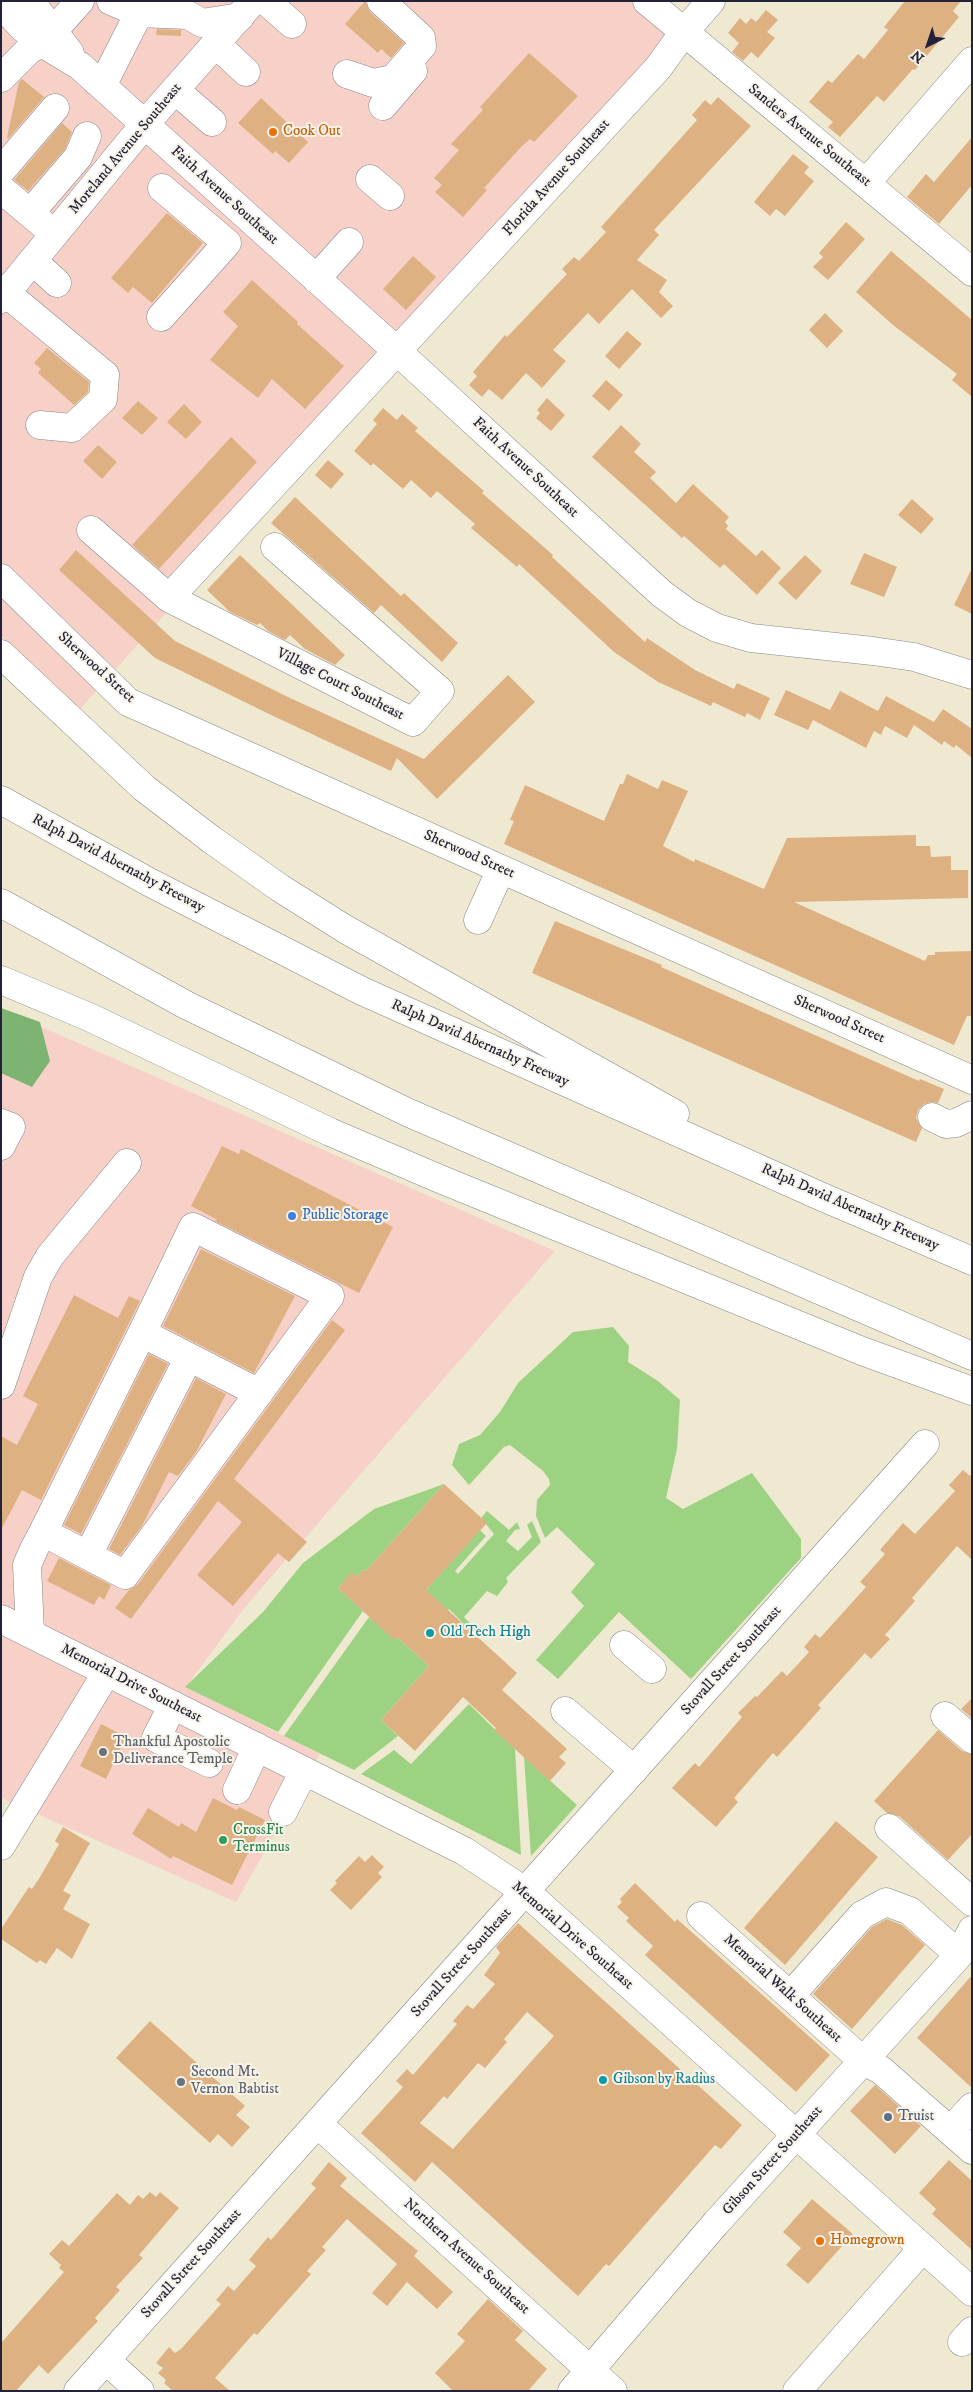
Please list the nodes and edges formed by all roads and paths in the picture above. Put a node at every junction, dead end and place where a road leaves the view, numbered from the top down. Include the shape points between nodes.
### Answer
1 (111, 1) edge
2 (266, 1) edge
3 (381, 1) edge
4 (646, 1) edge
5 (711, 1) edge
6 (74, 3) edge
7 (9, 9) edge
8 (247, 9) edge
9 (139, 13) junction
10 (292, 24) dead end
11 (684, 32) junction
12 (48, 37) junction
13 (216, 44) junction
14 (436, 44) dead end
15 (972, 62) edge
16 (246, 72) dead end
17 (88, 74) junction
18 (347, 74) dead end
19 (1, 78) edge
20 (175, 90) junction
21 (383, 106) dead end
22 (54, 108) dead end
23 (212, 122) dead end
24 (144, 125) junction
25 (87, 136) dead end
26 (1, 171) edge
27 (370, 179) dead end
28 (866, 183) junction
29 (162, 188) dead end
30 (1, 189) edge
31 (390, 196) dead end
32 (30, 213) junction
33 (248, 218) junction
34 (55, 234) junction
35 (349, 242) dead end
36 (227, 243) junction
37 (972, 272) edge
38 (316, 279) junction
39 (12, 282) edge
40 (57, 282) dead end
41 (161, 317) dead end
42 (398, 352) junction
43 (40, 425) dead end
44 (91, 530) dead end
45 (274, 547) dead end
46 (1, 578) edge
47 (169, 598) junction
48 (1, 654) edge
49 (972, 675) edge
50 (1, 800) edge
51 (501, 869) junction
52 (1, 903) edge
53 (478, 920) dead end
54 (1, 980) edge
55 (972, 1080) edge
56 (972, 1116) edge
57 (932, 1117) dead end
58 (1, 1123) edge
59 (1, 1146) edge
60 (127, 1163) dead end
61 (820, 1196) junction
62 (972, 1261) edge
63 (142, 1333) junction
64 (972, 1356) edge
65 (189, 1357) junction
66 (1, 1386) edge
67 (972, 1391) edge
68 (259, 1392) junction
69 (925, 1444) dead end
70 (42, 1532) junction
71 (88, 1555) junction
72 (2, 1621) edge
73 (30, 1633) junction
74 (624, 1644) dead end
75 (652, 1668) dead end
76 (107, 1672) junction
77 (173, 1705) junction
78 (565, 1711) dead end
79 (945, 1716) dead end
80 (972, 1739) edge
81 (257, 1747) junction
82 (209, 1763) dead end
83 (634, 1770) junction
84 (304, 1771) junction
85 (237, 1790) dead end
86 (283, 1812) dead end
87 (889, 1828) dead end
88 (1, 1846) edge
89 (526, 1892) junction
90 (972, 1902) edge
91 (702, 1916) dead end
92 (972, 1930) edge
93 (959, 1955) junction
94 (790, 1996) junction
95 (863, 2061) junction
96 (972, 2107) edge
97 (308, 2126) junction
98 (950, 2131) junction
99 (797, 2135) junction
100 (972, 2150) edge
101 (923, 2248) junction
102 (972, 2292) edge
103 (106, 2360) junction
104 (590, 2369) junction
105 (78, 2391) edge
106 (140, 2391) edge
107 (572, 2391) edge
108 (614, 2391) edge
109 (796, 2391) edge

1 - 9 main road
2 - 10 main road
3 - 18 main road via 421,38 422,46 393,79 373,83
4 - 11 main road, Sanders Avenue Southeast
5 - 11 main road, Florida Avenue Southeast
6 - 12 main road
7 - 12 main road, Faith Avenue Southeast
8 - 9 main road via 202,23 188,14
8 - 13 main road, Moreland Avenue Southeast
9 - 17 main road via 106,78
11 - 28 main road, Sanders Avenue Southeast
11 - 42 main road, Florida Avenue Southeast via 658,68
12 - 17 main road, Faith Avenue Southeast
12 - 19 main road via 29,50
13 - 16 main road
13 - 20 main road, Moreland Avenue Southeast
14 - 21 main road
15 - 28 main road
17 - 24 main road, Faith Avenue Southeast
20 - 23 main road
20 - 24 main road, Moreland Avenue Southeast
22 - 26 main road
24 - 33 main road, Faith Avenue Southeast
24 - 34 main road, Moreland Avenue Southeast
25 - 32 main road via 78,157
27 - 31 main road
28 - 37 main road, Sanders Avenue Southeast
29 - 36 main road
30 - 32 main road
32 - 34 main road
33 - 36 main road
33 - 38 main road, Faith Avenue Southeast
34 - 39 main road, Moreland Avenue Southeast
35 - 38 main road
36 - 41 main road
38 - 42 main road, Faith Avenue Southeast
39 - 40 main road
39 - 43 main road via 105,375 102,399 72,428
42 - 47 main road
42 - 49 main road, Faith Avenue Southeast via 662,594 688,613 717,628 751,638 914,657
44 - 47 main road, Village Court Southeast
45 - 47 main road, Village Court Southeast via 440,691 414,722
46 - 51 main road, Sherwood Street via 128,702
48 - 61 main road via 144,788 280,888 345,929
50 - 61 main road, Ralph David Abernathy Freeway via 149,882 362,991
51 - 53 main road
51 - 55 main road, Sherwood Street
52 - 64 main road via 186,1005 409,1113
54 - 67 main road via 89,1017 330,1132 448,1182 862,1351
56 - 57 main road via 946,1124
58 - 59 main road via 11,1127
60 - 66 main road via 50,1256 38,1278
61 - 62 main road, Ralph David Abernathy Freeway
63 - 65 main road
63 - 68 main road via 194,1227 330,1296
63 - 70 main road
65 - 68 main road
65 - 71 main road
68 - 71 main road via 125,1575
69 - 83 main road, Stovall Street Southeast
70 - 71 main road
70 - 73 main road via 26,1565
72 - 73 main road, Memorial Drive Southeast
73 - 76 main road, Memorial Drive Southeast
74 - 75 main road
76 - 77 main road, Memorial Drive Southeast
76 - 88 main road
77 - 81 main road, Memorial Drive Southeast
77 - 82 main road via 156,1738
78 - 83 main road
79 - 80 main road
81 - 84 main road, Memorial Drive Southeast
81 - 85 main road
83 - 89 main road, Stovall Street Southeast
84 - 86 main road
84 - 89 main road, Memorial Drive Southeast via 464,1851
87 - 90 main road
89 - 97 main road, Stovall Street Southeast
89 - 99 main road, Memorial Drive Southeast
91 - 94 main road, Memorial Walk Southeast
92 - 93 main road, Gibson Street Southeast
93 - 94 main road via 910,1911 886,1902 862,1915
93 - 95 main road, Gibson Street Southeast
94 - 95 main road, Memorial Walk Southeast
95 - 98 main road, Memorial Walk Southeast via 881,2070
95 - 99 main road, Gibson Street Southeast
96 - 98 main road
97 - 103 main road, Stovall Street Southeast via 233,2204
97 - 104 main road, Northern Avenue Southeast
98 - 100 main road, Memorial Walk Southeast
99 - 101 main road, Memorial Drive Southeast
99 - 104 main road, Gibson Street Southeast via 699,2256
101 - 102 main road, Memorial Drive Southeast
101 - 109 main road
103 - 105 main road, Stovall Street Southeast
103 - 106 main road
104 - 107 main road, Gibson Street Southeast
104 - 108 main road, Northern Avenue Southeast

